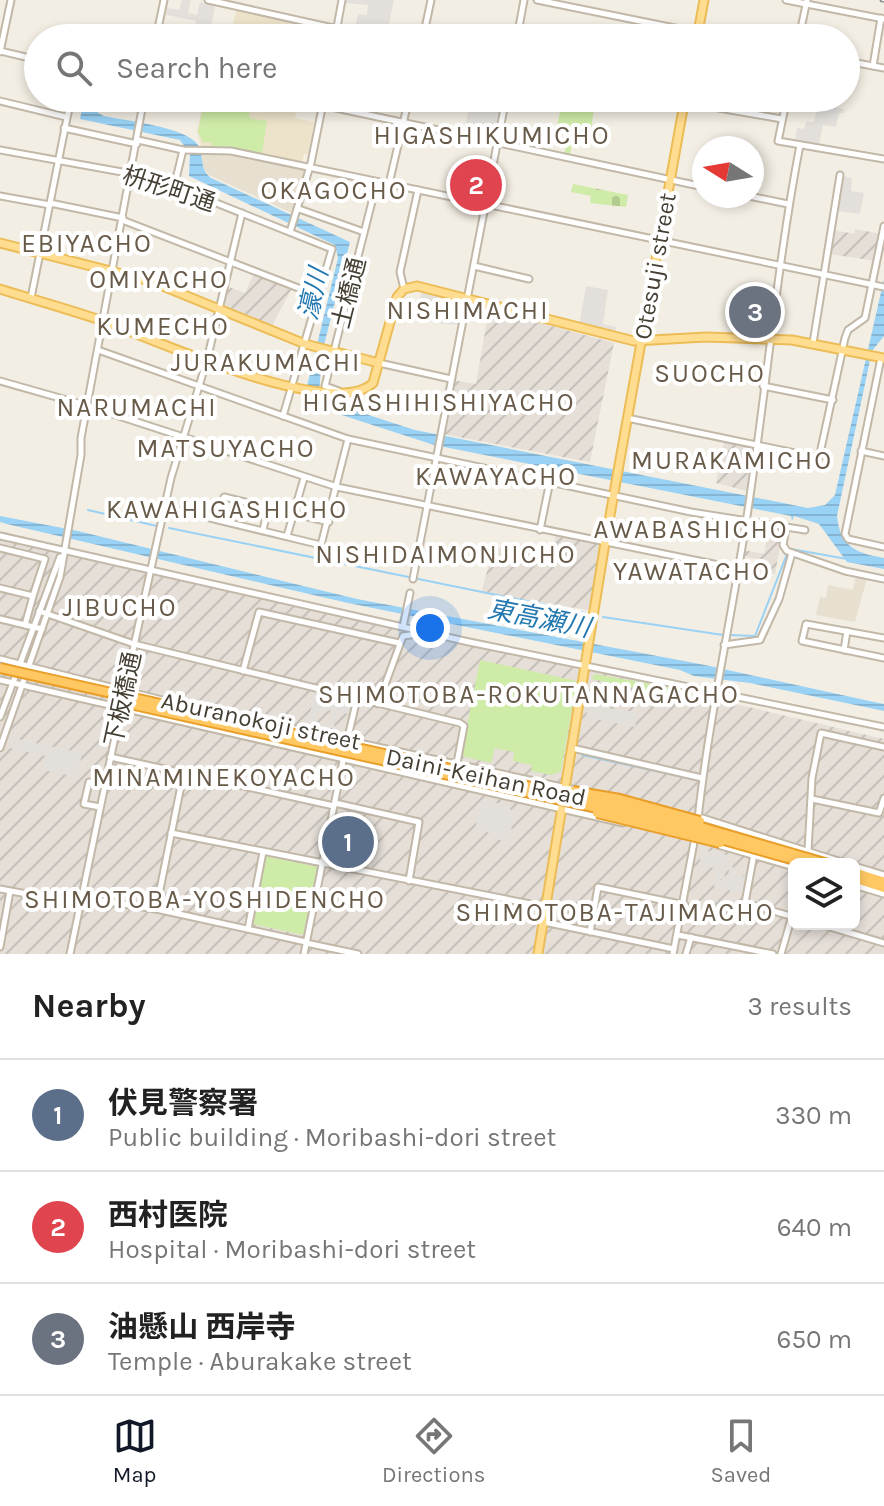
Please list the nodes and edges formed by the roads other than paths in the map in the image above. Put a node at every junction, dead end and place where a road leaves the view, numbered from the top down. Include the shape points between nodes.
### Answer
1 (11, 0) edge
2 (164, 0) edge
3 (208, 0) edge
4 (250, 0) edge
5 (342, 0) edge
6 (431, 0) edge
7 (524, 0) edge
8 (537, 0) edge
9 (704, 0) edge
10 (786, 0) edge
11 (807, 2) edge
12 (248, 9) junction
13 (883, 18) edge
14 (159, 24) edge
15 (314, 24) edge
16 (337, 24) edge
17 (426, 24) edge
18 (520, 24) edge
19 (644, 24) edge
20 (699, 24) edge
21 (802, 24) edge
22 (2, 34) edge
23 (0, 51) edge
24 (24, 57) edge
25 (860, 64) edge
26 (873, 66) junction
27 (884, 68) edge
28 (0, 101) edge
29 (24, 107) edge
30 (45, 112) edge
31 (67, 112) edge
32 (142, 112) edge
33 (321, 112) edge
34 (363, 112) edge
35 (406, 112) edge
36 (504, 112) edge
37 (682, 112) edge
38 (746, 112) edge
39 (784, 112) edge
40 (66, 117) junction
41 (782, 119) junction
42 (403, 123) junction
43 (64, 128) junction
44 (138, 139) junction
45 (498, 144) junction
46 (800, 145) junction
47 (0, 150) edge
48 (184, 150) junction
49 (884, 159) edge
50 (58, 162) junction
51 (309, 167) junction
52 (132, 173) junction
53 (840, 175) dead end
54 (669, 179) junction
55 (377, 182) junction
56 (389, 184) junction
57 (692, 184) edge
58 (174, 187) junction
59 (418, 190) junction
60 (0, 196) edge
61 (764, 199) edge
62 (50, 204) junction
63 (788, 204) junction
64 (486, 206) junction
65 (298, 212) junction
66 (242, 213) junction
67 (122, 219) junction
68 (884, 226) edge
69 (291, 230) junction
70 (364, 232) junction
71 (657, 241) junction
72 (0, 243) edge
73 (42, 251) junction
74 (230, 262) junction
75 (474, 266) junction
76 (780, 267) junction
77 (114, 269) junction
78 (825, 275) junction
79 (529, 279) dead end
80 (878, 286) edge
81 (0, 289) edge
82 (404, 289) junction
83 (319, 296) junction
84 (467, 298) junction
85 (31, 299) junction
86 (219, 307) junction
87 (103, 322) junction
88 (770, 340) junction
89 (642, 342) junction
90 (813, 343) junction
91 (309, 346) junction
92 (98, 350) junction
93 (843, 350) junction
94 (330, 351) junction
95 (881, 358) edge
96 (207, 360) junction
97 (379, 363) junction
98 (451, 379) junction
99 (0, 381) edge
100 (199, 386) junction
101 (763, 386) junction
102 (291, 388) junction
103 (341, 393) junction
104 (833, 400) junction
105 (88, 406) junction
106 (283, 416) junction
107 (627, 418) junction
108 (183, 439) junction
109 (348, 439) junction
110 (756, 445) junction
111 (861, 451) junction
112 (884, 456) edge
113 (435, 459) junction
114 (304, 478) junction
115 (550, 481) junction
116 (337, 486) junction
117 (615, 489) junction
118 (427, 506) junction
119 (164, 507) junction
120 (268, 508) junction
121 (293, 514) junction
122 (219, 520) junction
123 (746, 520) junction
124 (329, 522) junction
125 (786, 527) junction
126 (263, 530) junction
127 (540, 530) junction
128 (805, 530) dead end
129 (0, 536) edge
130 (287, 536) junction
131 (605, 543) junction
132 (884, 547) edge
133 (0, 548) edge
134 (63, 551) junction
135 (790, 552) junction
136 (738, 569) junction
137 (150, 571) junction
138 (413, 579) dead end
139 (884, 579) edge
140 (0, 588) edge
141 (410, 594) dead end
142 (33, 596) junction
143 (39, 611) junction
144 (48, 614) junction
145 (0, 619) edge
146 (25, 625) junction
147 (403, 626) junction
148 (33, 627) junction
149 (42, 629) junction
150 (847, 631) junction
151 (426, 633) junction
152 (884, 638) edge
153 (725, 639) junction
154 (399, 643) junction
155 (134, 644) junction
156 (844, 650) junction
157 (884, 658) edge
158 (0, 659) edge
159 (585, 663) junction
160 (21, 664) junction
161 (29, 666) junction
162 (0, 670) edge
163 (243, 671) junction
164 (0, 680) edge
165 (14, 683) junction
166 (22, 686) junction
167 (124, 690) junction
168 (715, 691) junction
169 (357, 699) junction
170 (378, 704) junction
171 (120, 710) junction
172 (0, 717) edge
173 (884, 727) edge
174 (348, 740) junction
175 (884, 747) edge
176 (0, 748) edge
177 (572, 748) junction
178 (110, 757) junction
179 (343, 761) junction
180 (457, 763) junction
181 (184, 771) junction
182 (702, 778) junction
183 (104, 785) junction
184 (566, 788) junction
185 (528, 790) junction
186 (884, 798) edge
187 (812, 799) junction
188 (334, 805) junction
189 (100, 807) junction
190 (562, 810) junction
191 (698, 817) junction
192 (171, 833) junction
193 (695, 839) junction
194 (808, 850) junction
195 (263, 852) junction
196 (754, 854) junction
197 (788, 858) edge
198 (807, 858) edge
199 (808, 858) edge
200 (818, 858) edge
201 (823, 858) edge
202 (788, 863) edge
203 (788, 863) edge
204 (322, 865) junction
205 (860, 875) edge
206 (882, 877) edge
207 (860, 878) edge
208 (860, 879) edge
209 (409, 881) junction
210 (0, 889) edge
211 (10, 891) junction
212 (884, 892) edge
213 (80, 901) junction
214 (685, 905) junction
215 (546, 907) junction
216 (156, 909) junction
217 (788, 913) edge
218 (544, 922) junction
219 (248, 929) junction
220 (788, 930) edge
221 (840, 930) edge
222 (590, 932) junction
223 (678, 935) junction
224 (691, 937) junction
225 (306, 943) junction
226 (884, 943) edge
227 (0, 947) edge
228 (674, 952) edge
229 (70, 954) edge
230 (304, 954) edge
231 (358, 954) edge
232 (538, 954) edge
233 (686, 954) edge
234 (773, 954) edge
235 (781, 954) edge

1 - 22 street
2 - 14 street
3 - 12 street
4 - 12 street
5 - 16 street
6 - 17 street
7 - 18 street
8 - 19 street
9 - 20 main road
10 - 11 street
11 - 13 street
11 - 21 street
12 - 15 street
13 - 26 street
22 - 23 street
23 - 24 street
25 - 26 street
26 - 27 street
28 - 29 street
30 - 40 street
31 - 40 street
32 - 44 street
33 - 51 street
34 - 42 street
35 - 42 street
36 - 45 street
37 - 54 main road, Otesuji street
38 - 41 street
39 - 41 street
40 - 43 street
41 - 46 street via 778,141
42 - 45 street
42 - 56 street
43 - 44 street
43 - 50 street
44 - 48 street
44 - 52 street
45 - 54 street
45 - 64 street
46 - 49 street
46 - 63 street
47 - 50 street, 枡形町通
48 - 51 street via 231,151
48 - 58 street
50 - 52 street, 枡形町通
50 - 62 street
51 - 55 street
51 - 65 street
52 - 58 street, 枡形町通
52 - 67 street
53 - 78 street
54 - 57 street
54 - 71 main road, Otesuji street
55 - 56 street
55 - 70 street, 土橋通
56 - 59 street
58 - 66 street, 枡形町通
59 - 64 street
59 - 82 street via 400,272
60 - 62 street
61 - 63 street
62 - 67 street
62 - 73 street
63 - 76 street
64 - 71 street
64 - 75 street
65 - 69 street
65 - 70 street
66 - 69 street, 枡形町通
66 - 74 street, 下板橋通
67 - 74 street
67 - 77 street
68 - 80 street
69 - 83 street, 枡形町通 via 332,249
70 - 94 street, 土橋通
71 - 76 street
71 - 89 main road, Otesuji street
72 - 73 main road
73 - 77 main road
73 - 85 street
74 - 83 street
74 - 86 street, 下板橋通
75 - 79 street
75 - 84 street
76 - 78 street
76 - 88 street
77 - 86 main road
77 - 87 street
78 - 80 street
78 - 90 street
80 - 93 street via 865,318 848,330
81 - 85 main road
82 - 84 main road via 417,286
82 - 97 main road via 395,302
83 - 91 street
84 - 89 main road
84 - 98 street
85 - 87 main road
86 - 91 main road
86 - 96 street, 下板橋通
87 - 92 street
87 - 96 main road
88 - 89 main road
88 - 90 main road
88 - 101 street
89 - 107 main road, Otesuji street
90 - 93 main road
91 - 94 main road
91 - 102 street
92 - 100 street
92 - 105 street
93 - 95 main road
93 - 104 street
94 - 97 main road
94 - 103 street, 土橋通 via 325,386
95 - 111 street
96 - 100 street, 下板橋通
96 - 102 main road
97 - 98 street
97 - 103 main road via 365,391
98 - 113 street
99 - 105 street
100 - 106 street
100 - 108 street, 下板橋通
101 - 104 street
101 - 110 street
102 - 103 main road
102 - 106 street
104 - 110 street via 819,458
105 - 108 street
105 - 134 street
106 - 109 street
107 - 110 street
107 - 117 main road, Otesuji street
108 - 114 street
108 - 119 street, 下板橋通
109 - 113 street
109 - 116 street
110 - 123 street
111 - 112 street
111 - 132 street via 845,534
113 - 115 street
113 - 118 street
114 - 116 street
114 - 121 street
115 - 117 street
115 - 127 street
116 - 118 street
116 - 124 street
117 - 123 street
117 - 131 main road, Otesuji street
118 - 127 street
118 - 138 street
119 - 122 street
119 - 137 street, 下板橋通
120 - 121 street
120 - 122 street via 224,497
120 - 126 street
121 - 124 street
121 - 130 street
122 - 126 street
123 - 125 street
123 - 136 street
124 - 130 street via 321,545
125 - 128 street
125 - 135 street via 783,545
126 - 130 street
127 - 131 street
129 - 134 street
131 - 136 street
131 - 159 main road, Otesuji street
133 - 142 street via 45,559
134 - 137 street
134 - 143 street
134 - 144 street
135 - 139 street
135 - 153 street via 779,599 760,640
136 - 153 street
137 - 147 street
137 - 155 street, 下板橋通
140 - 142 street
141 - 147 street
142 - 146 street
143 - 144 street
143 - 148 street
144 - 149 street
144 - 155 street
145 - 146 street
146 - 148 street
147 - 151 street
148 - 149 street
148 - 160 street
149 - 161 street
150 - 152 street
150 - 156 street
150 - 156 street via 806,624 802,641
151 - 154 street via 403,636
151 - 159 street
153 - 168 street
154 - 163 street via 259,612
154 - 170 street
155 - 163 street
155 - 167 street, 下板橋通
156 - 157 street
158 - 160 street, Aburanokoji street
159 - 168 street
159 - 177 main road, Otesuji street
160 - 161 street, Aburanokoji street
160 - 165 street
161 - 166 street
161 - 167 street, Aburanokoji street
162 - 185 highway, Daini-Keihan Road, bridge
163 - 169 street
164 - 165 street, Aburanokoji street
165 - 166 street, Aburanokoji street
165 - 172 street
166 - 171 street, Aburanokoji street
166 - 176 street
167 - 171 street, 下板橋通
167 - 174 street, Aburanokoji street
168 - 173 street
168 - 182 street
169 - 170 street
169 - 174 street
170 - 180 street via 462,724
171 - 178 street, 下板橋通
171 - 179 street, Aburanokoji street
174 - 179 street
174 - 180 street, Aburanokoji street
175 - 187 street via 821,733
177 - 182 street
177 - 184 main road, Otesuji street
178 - 181 street
178 - 183 street, 下板橋通
179 - 188 street
179 - 190 street, Aburanokoji street
180 - 184 street, Aburanokoji street
181 - 188 street
181 - 192 street
182 - 191 street
183 - 189 street, 下板橋通
183 - 189 street via 89,782 84,804
184 - 190 main road, Otesuji street
184 - 191 street, Aburanokoji street
185 - 197 highway, Daini-Keihan Road, bridge
185 - 198 highway, Daini-Keihan Road, bridge via 670,818
185 - 200 highway, bridge via 653,806
185 - 202 highway, bridge
186 - 187 street via 879,813
187 - 194 street
188 - 204 street
188 - 209 street via 419,822
189 - 213 street, 下板橋通
190 - 193 street, Aburanokoji street
190 - 215 main road, Otesuji street
191 - 193 street
191 - 194 street, Aburanokoji street
192 - 195 street
192 - 216 street
193 - 196 street, Aburanokoji street
193 - 214 street
194 - 199 street
194 - 201 street, Aburanokoji street
195 - 204 street
195 - 219 street
196 - 203 street, Aburanokoji street
196 - 217 street via 745,903
204 - 209 street
204 - 225 street
205 - 206 highway
207 - 212 highway
208 - 212 highway
209 - 215 street
210 - 211 street
211 - 213 street
211 - 227 street
213 - 216 street
213 - 229 street, 下板橋通
214 - 222 street via 598,887
214 - 223 street
215 - 218 main road, Otesuji street
216 - 219 street
218 - 222 street
218 - 232 main road, Otesuji street
219 - 225 street
220 - 235 street
221 - 226 street
222 - 228 street
223 - 224 street
223 - 228 street
224 - 233 street
224 - 234 street
225 - 230 street
225 - 231 street

